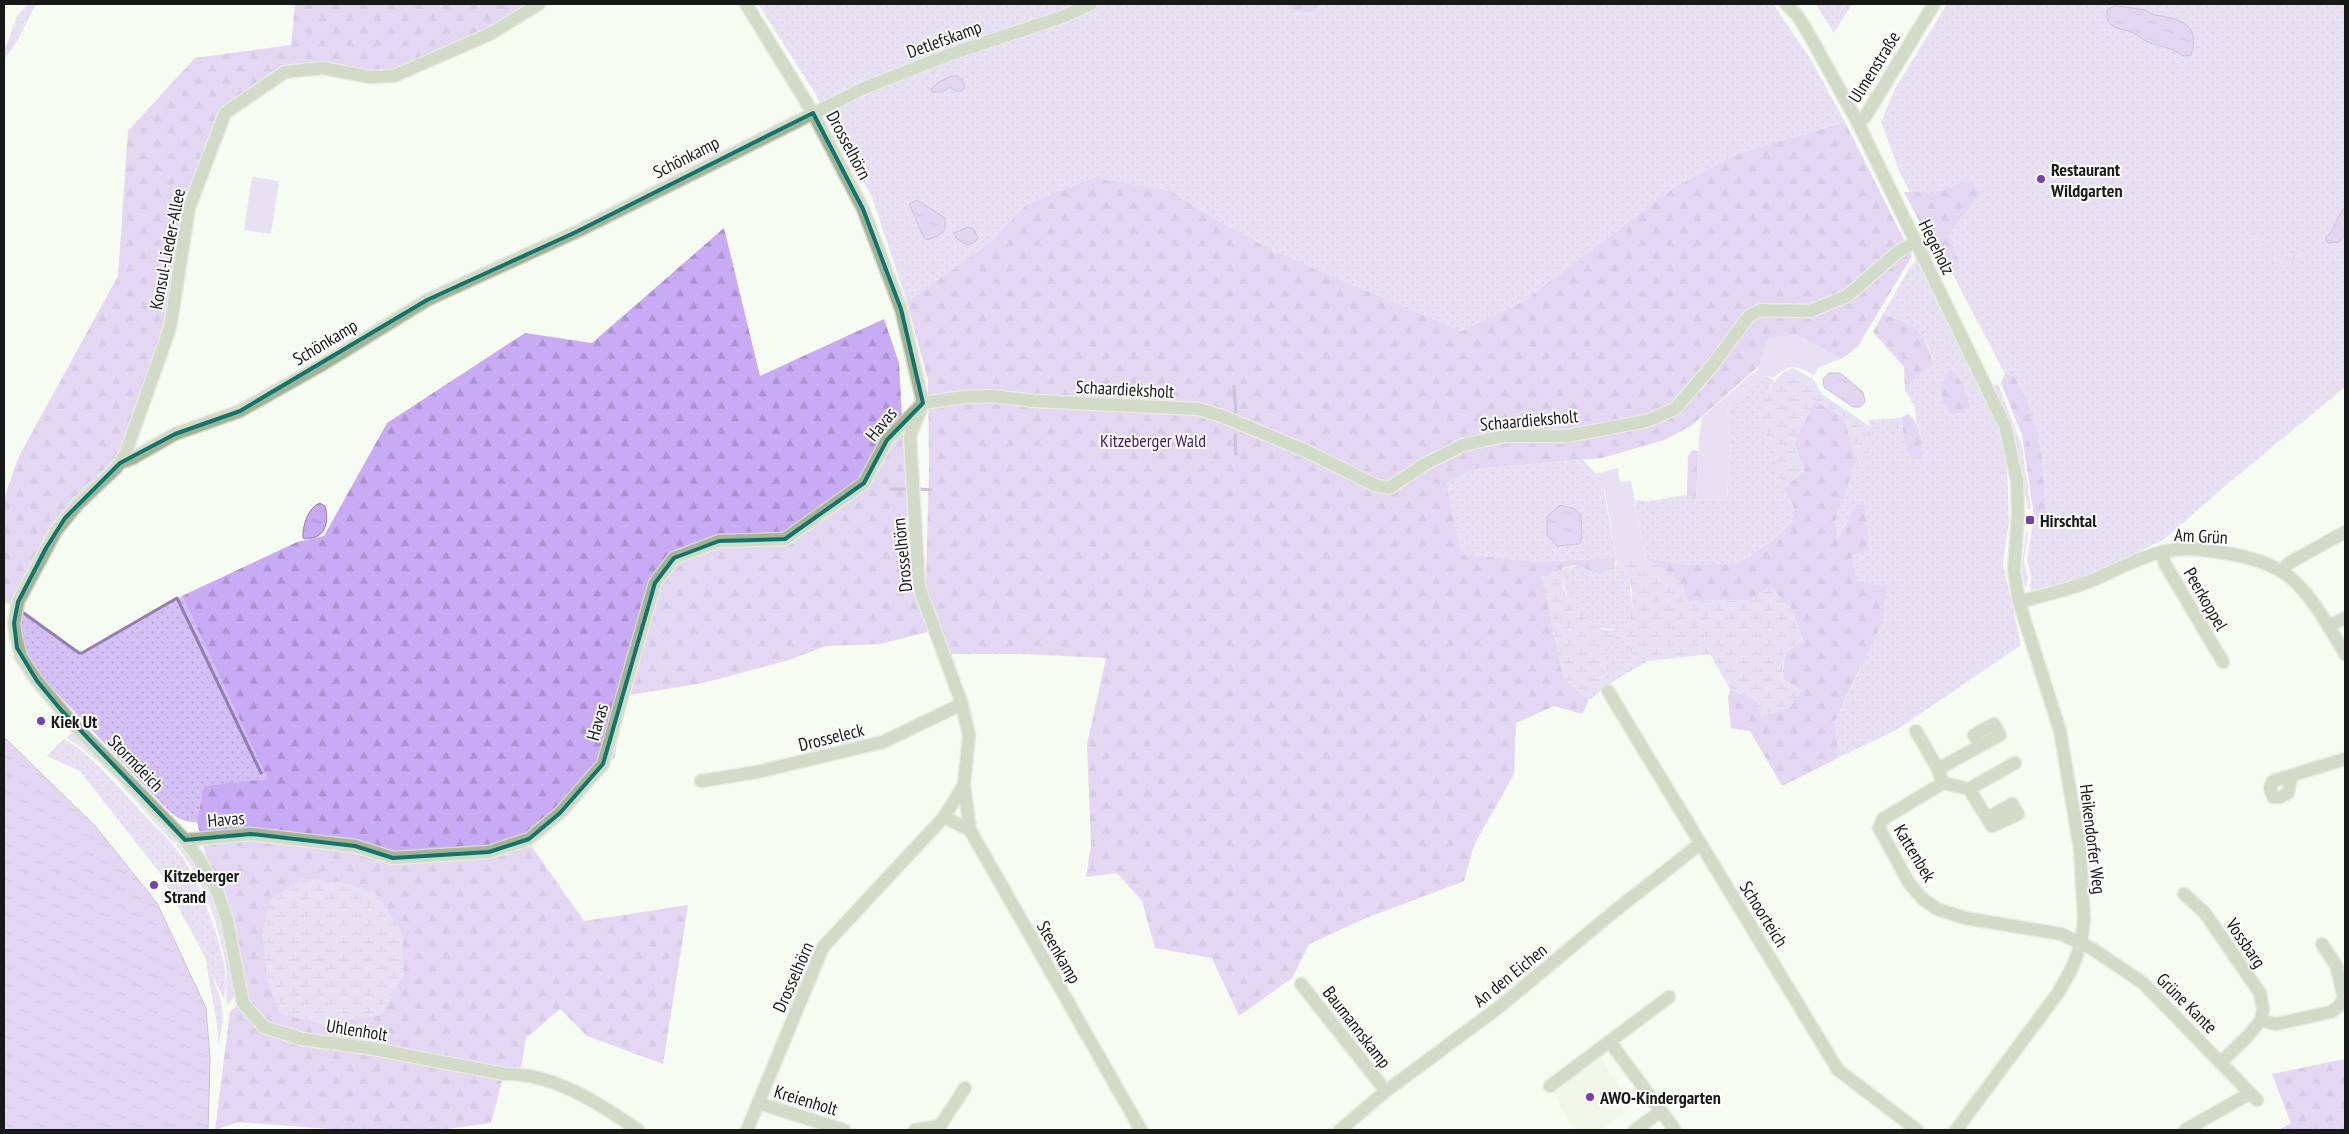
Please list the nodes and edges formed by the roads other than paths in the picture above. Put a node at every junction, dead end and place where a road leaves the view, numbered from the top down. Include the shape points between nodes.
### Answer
1 (539, 4) edge
2 (746, 4) edge
3 (1091, 4) edge
4 (1786, 4) edge
5 (1934, 4) edge
6 (813, 114) junction
7 (1857, 121) junction
8 (1915, 242) junction
9 (923, 403) junction
10 (120, 463) junction
11 (2017, 520) joint
12 (2345, 532) edge
13 (2162, 552) junction
14 (2281, 571) junction
15 (2019, 602) junction
16 (2345, 618) edge
17 (2329, 626) junction
18 (2345, 654) edge
19 (2223, 662) dead end
20 (1608, 691) dead end
21 (962, 704) junction
22 (61, 710) joint
23 (1916, 731) dead end
24 (1980, 746) dead end
25 (2345, 759) edge
26 (2014, 763) dead end
27 (1938, 770) junction
28 (2291, 776) dead end
29 (701, 781) dead end
30 (1944, 783) junction
31 (964, 785) junction
32 (1969, 789) junction
33 (944, 817) junction
34 (1987, 818) dead end
35 (970, 830) junction
36 (185, 840) junction
37 (1700, 844) junction
38 (2184, 894) dead end
39 (2081, 944) junction
40 (2322, 944) dead end
41 (1301, 984) dead end
42 (1669, 997) dead end
43 (2261, 1020) junction
44 (1610, 1042) junction
45 (2221, 1062) junction
46 (1550, 1086) dead end
47 (964, 1088) dead end
48 (1386, 1091) junction
49 (758, 1103) junction
50 (1661, 1112) junction
51 (638, 1130) edge
52 (747, 1130) edge
53 (844, 1130) edge
54 (915, 1130) edge
55 (1141, 1130) edge
56 (1340, 1130) edge
57 (1635, 1130) edge
58 (1674, 1130) edge
59 (1917, 1130) edge
60 (1956, 1130) edge
61 (2185, 1130) edge

1 - 10 street, Konsul-Lieder-Allee via 490,34 394,76 369,76 323,68 285,72 225,113 190,208 170,328
2 - 6 street, Drosselhörn
3 - 6 street, Detlefskamp via 881,81
4 - 7 street, Hegeholz via 1810,36
5 - 7 street, Ulmenstraße via 1866,117
6 - 9 street, Drosselhörn via 863,209 901,309
6 - 10 street, Schönkamp via 576,232 427,300 240,411 174,434
7 - 8 street, Hegeholz
8 - 9 street, Schaardieksholt via 1899,251 1847,296 1810,311 1761,310 1749,316 1675,410 1646,421 1567,436 1504,436 1463,445 1425,464 1389,488 1375,485 1306,451 1222,416 1198,410 1035,402 992,396
8 - 11 street, Hegeholz via 2005,426 2017,480
9 - 21 street, Drosselhörn via 910,436 920,587
9 - 36 street, Havas via 887,440 864,483 785,539 719,542 674,558 655,583 603,764 560,813 529,839 489,852 393,858 355,846 251,834
10 - 22 street, Schönkamp via 77,505 56,531 17,608 14,623 17,648 37,681
11 - 15 street, Heikendorfer Weg via 2014,571
12 - 14 street via 2289,563
13 - 14 street, Am Grün via 2198,549 2226,553 2253,559
13 - 15 street, Am Grün via 2088,582
13 - 19 street, Peerkoppel via 2165,564
14 - 17 street, Am Grün via 2298,584
15 - 39 street, Heikendorfer Weg via 2060,731 2080,849 2084,920
16 - 17 street
17 - 18 street, Am Grün
20 - 37 street, Schoorteich
21 - 29 street, Drosseleck via 883,742 757,772
21 - 31 street, Drosselhörn via 969,735
22 - 36 street, Stormdeich
23 - 27 street
24 - 27 street
25 - 28 street
26 - 32 street
27 - 30 street
30 - 32 street
30 - 39 street, Kattenbek via 1883,819 1879,828 1909,883 1923,900 1937,910 1965,918 2060,934
31 - 33 street, Drosselhörn
31 - 35 street, Steenkamp
32 - 34 street
33 - 35 street
33 - 49 street, Drosselhörn via 824,947
35 - 55 street, Steenkamp
36 - 51 street, Uhlenholt via 199,859 227,920 242,1003 264,1027 302,1039 369,1048 504,1074 520,1074 549,1082 603,1106
37 - 48 street, An den Eichen via 1498,1008
37 - 59 street, Schoorteich via 1838,1070
38 - 43 street, Vossbarg via 2205,914 2260,993
39 - 45 street, Grüne Kante via 2142,983
39 - 60 street, Heikendorfer Weg via 2058,992
40 - 43 street via 2336,965 2344,998 2338,1007 2331,1012 2276,1024
41 - 48 street, Baumannskamp
42 - 44 street
43 - 45 street
44 - 46 street
44 - 50 street
45 - 61 street, Grüne Kante via 2254,1097
47 - 54 street via 940,1126
48 - 56 street, An den Eichen
49 - 52 street, Drosselhörn
49 - 53 street, Kreienholt
50 - 57 street
50 - 58 street

